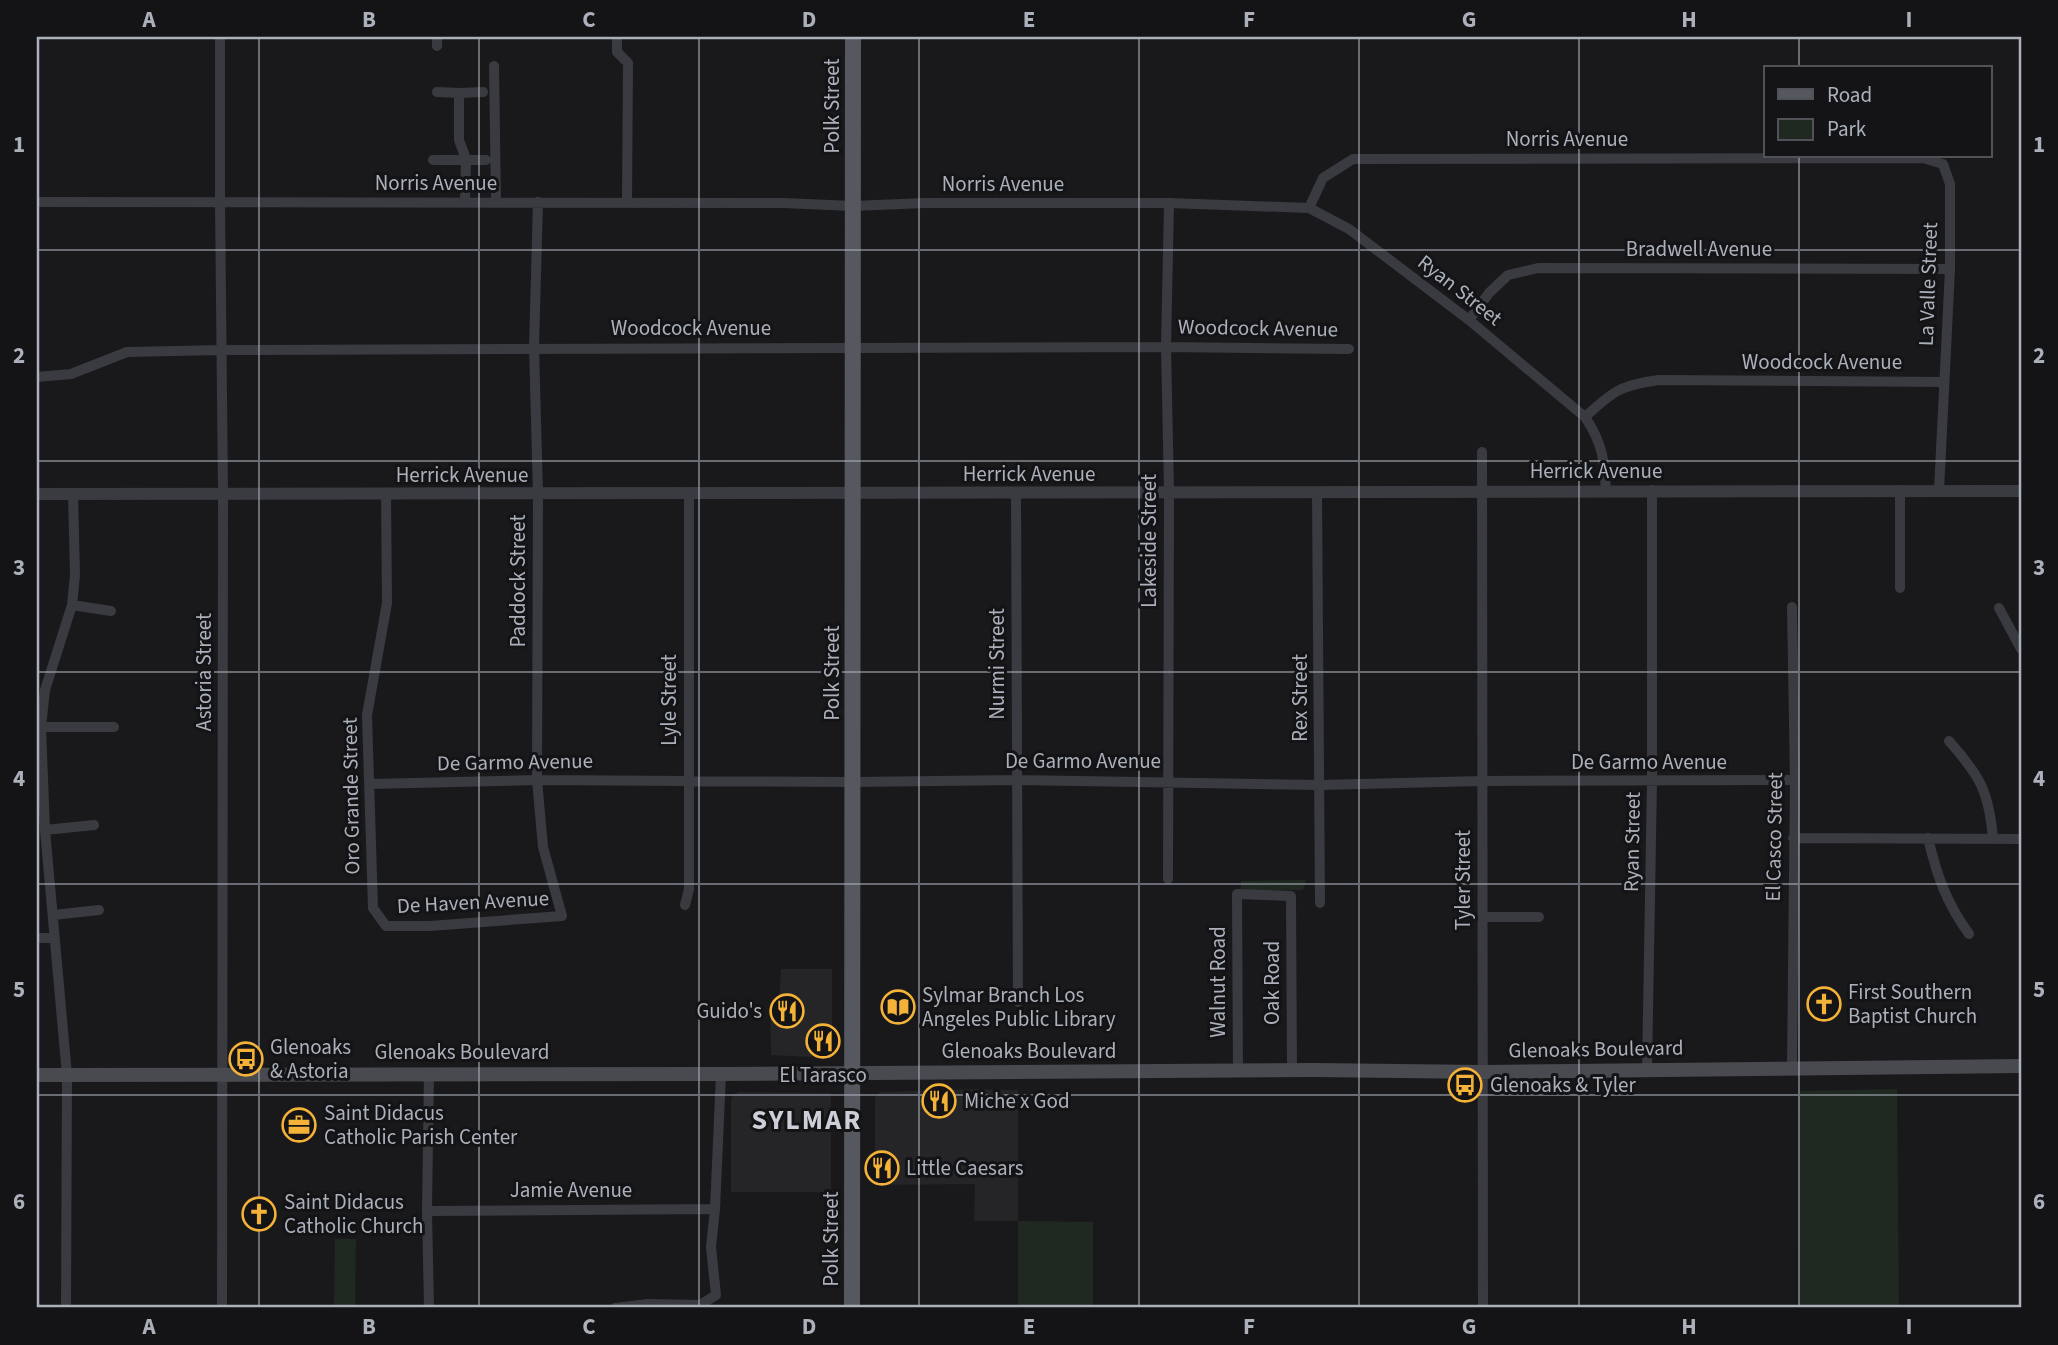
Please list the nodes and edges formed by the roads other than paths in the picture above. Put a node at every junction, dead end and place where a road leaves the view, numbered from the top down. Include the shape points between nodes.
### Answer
1 (220, 37) edge
2 (617, 37) edge
3 (853, 37) edge
4 (494, 66) dead end
5 (437, 92) dead end
6 (483, 92) dead end
7 (459, 93) junction
8 (466, 159) junction
9 (433, 160) dead end
10 (486, 160) dead end
11 (1944, 164) joint
12 (37, 202) edge
13 (220, 202) junction
14 (465, 202) junction
15 (496, 202) junction
16 (538, 202) junction
17 (627, 202) junction
18 (1169, 203) junction
19 (853, 206) junction
20 (1309, 208) junction
21 (1950, 269) junction
22 (1469, 320) junction
23 (1166, 346) junction
24 (534, 347) junction
25 (852, 348) junction
26 (1349, 349) dead end
27 (222, 350) junction
28 (37, 377) edge
29 (1944, 382) junction
30 (1585, 417) junction
31 (1482, 452) dead end
32 (1482, 490) junction
33 (1653, 490) junction
34 (1900, 490) junction
35 (1940, 490) junction
36 (1606, 491) junction
37 (2021, 491) edge
38 (852, 492) junction
39 (1169, 492) junction
40 (223, 493) junction
41 (1317, 493) junction
42 (37, 494) edge
43 (73, 494) junction
44 (386, 494) junction
45 (538, 494) junction
46 (689, 494) junction
47 (1016, 494) junction
48 (1900, 588) dead end
49 (72, 605) junction
50 (1792, 607) dead end
51 (1999, 608) dead end
52 (111, 611) dead end
53 (2021, 649) edge
54 (41, 727) junction
55 (114, 727) dead end
56 (1949, 741) dead end
57 (537, 780) junction
58 (688, 780) junction
59 (1017, 780) junction
60 (1795, 780) junction
61 (1168, 781) junction
62 (854, 782) junction
63 (1482, 782) junction
64 (1652, 782) junction
65 (40, 783) edge
66 (370, 784) junction
67 (1320, 785) junction
68 (94, 825) dead end
69 (45, 830) junction
70 (1793, 838) junction
71 (1928, 838) junction
72 (1993, 839) junction
73 (2021, 839) edge
74 (1168, 880) dead end
75 (1237, 894) joint
76 (1320, 903) dead end
77 (685, 905) dead end
78 (99, 910) dead end
79 (53, 915) junction
80 (562, 916) joint
81 (1539, 916) dead end
82 (1483, 917) junction
83 (386, 926) joint
84 (1969, 934) dead end
85 (37, 938) edge
86 (54, 938) junction
87 (1018, 1002) dead end
88 (2021, 1066) edge
89 (1792, 1068) junction
90 (1647, 1069) junction
91 (1238, 1070) junction
92 (1292, 1070) junction
93 (852, 1072) junction
94 (1483, 1072) junction
95 (222, 1073) junction
96 (429, 1073) junction
97 (721, 1074) junction
98 (37, 1075) edge
99 (68, 1075) junction
100 (715, 1209) junction
101 (427, 1211) junction
102 (66, 1308) edge
103 (222, 1308) edge
104 (429, 1308) edge
105 (615, 1308) edge
106 (852, 1308) edge
107 (1483, 1308) edge

1 - 13 street, Astoria Street
2 - 17 street via 617,52 628,63
3 - 19 main road, Polk Street
4 - 15 street
5 - 7 street
6 - 7 street
7 - 8 street via 459,140
8 - 9 street
8 - 10 street
8 - 14 street
11 - 20 street, Norris Avenue via 1923,158 1353,159 1323,178
11 - 21 street, La Valle Street via 1950,184
12 - 13 street, Norris Avenue
13 - 14 street, Norris Avenue
13 - 27 street, Astoria Street
14 - 15 street, Norris Avenue
15 - 16 street, Norris Avenue
16 - 17 street, Norris Avenue
16 - 24 street, Paddock Street
17 - 19 street, Norris Avenue
18 - 19 street, Norris Avenue
18 - 20 street, Norris Avenue
18 - 23 street, Lakeside Street
19 - 25 main road, Polk Street
20 - 22 street, Ryan Street via 1349,229
21 - 22 street, Bradwell Avenue via 1538,268 1508,275
21 - 29 street, La Valle Street
22 - 30 street, Ryan Street
23 - 25 street, Woodcock Avenue
23 - 26 street, Woodcock Avenue
23 - 39 street, Lakeside Street
24 - 25 street, Woodcock Avenue
24 - 27 street, Woodcock Avenue
24 - 45 street, Paddock Street
25 - 38 main road, Polk Street
27 - 28 street, Woodcock Avenue via 127,352 71,374
27 - 40 street, Astoria Street
29 - 30 street, Woodcock Avenue via 1659,380 1631,384 1606,397
29 - 35 street, La Valle Street
30 - 36 street, Ryan Street via 1598,437 1605,461
31 - 32 street, Tyler Street
32 - 36 street, Herrick Avenue
32 - 41 street, Herrick Avenue
32 - 63 street, Tyler Street
33 - 34 street, Herrick Avenue
33 - 36 street, Herrick Avenue
33 - 64 street, Ryan Street
34 - 35 street, Herrick Avenue
34 - 48 street
35 - 37 street, Herrick Avenue
38 - 46 street, Herrick Avenue
38 - 47 street, Herrick Avenue
38 - 62 main road, Polk Street
39 - 41 street, Herrick Avenue
39 - 47 street, Herrick Avenue
39 - 61 street, Lakeside Street
40 - 43 street, Herrick Avenue
40 - 44 street, Herrick Avenue
40 - 95 street, Astoria Street
41 - 67 street, Rex Street
42 - 43 street, Herrick Avenue
43 - 49 street
44 - 45 street, Herrick Avenue
44 - 66 street, Oro Grande Street via 387,603 367,715
45 - 46 street, Herrick Avenue
45 - 57 street, Paddock Street
46 - 58 street, Lyle Street
47 - 59 street, Nurmi Street
49 - 52 street
49 - 54 street via 45,690
50 - 60 street, El Casco Street
51 - 53 street
54 - 55 street
54 - 65 street
56 - 72 street via 1981,780 1991,810
57 - 58 street, De Garmo Avenue
57 - 66 street, De Garmo Avenue
57 - 80 street, Paddock Street via 543,847
58 - 62 street, De Garmo Avenue
58 - 77 street, Lyle Street via 689,889
59 - 61 street, De Garmo Avenue
59 - 62 street, De Garmo Avenue
59 - 87 street, Nurmi Street
60 - 64 street, De Garmo Avenue
60 - 70 street, El Casco Street
61 - 67 street, De Garmo Avenue
61 - 74 street, Lakeside Street
62 - 93 main road, Polk Street
63 - 64 street, De Garmo Avenue
63 - 67 street, De Garmo Avenue
63 - 82 street, Tyler Street
64 - 90 street, Ryan Street
65 - 69 street
66 - 83 street, Oro Grande Street via 373,908
67 - 76 street, Rex Street
68 - 69 street
69 - 79 street
70 - 71 street
70 - 89 street, El Casco Street
71 - 72 street
71 - 84 street via 1951,909
72 - 73 street
75 - 91 street, Walnut Road
75 - 92 street, Oak Road via 1291,896
78 - 79 street
79 - 86 street
80 - 83 street, De Haven Avenue
81 - 82 street
82 - 94 street, Tyler Street
85 - 86 street
86 - 99 street
88 - 89 main road, Glenoaks Boulevard
89 - 90 main road, Glenoaks Boulevard
90 - 94 main road, Glenoaks Boulevard
91 - 92 main road, Glenoaks Boulevard
91 - 93 main road, Glenoaks Boulevard
92 - 94 main road, Glenoaks Boulevard
93 - 97 main road, Glenoaks Boulevard
93 - 106 main road, Polk Street
94 - 107 street, Tyler Street
95 - 96 main road, Glenoaks Boulevard
95 - 99 main road, Glenoaks Boulevard
95 - 103 street, Astoria Street
96 - 97 main road, Glenoaks Boulevard
96 - 101 street
97 - 100 street
98 - 99 main road, Glenoaks Boulevard
99 - 102 street
100 - 101 street, Jamie Avenue
100 - 105 street via 710,1247 716,1295 700,1306
101 - 104 street

